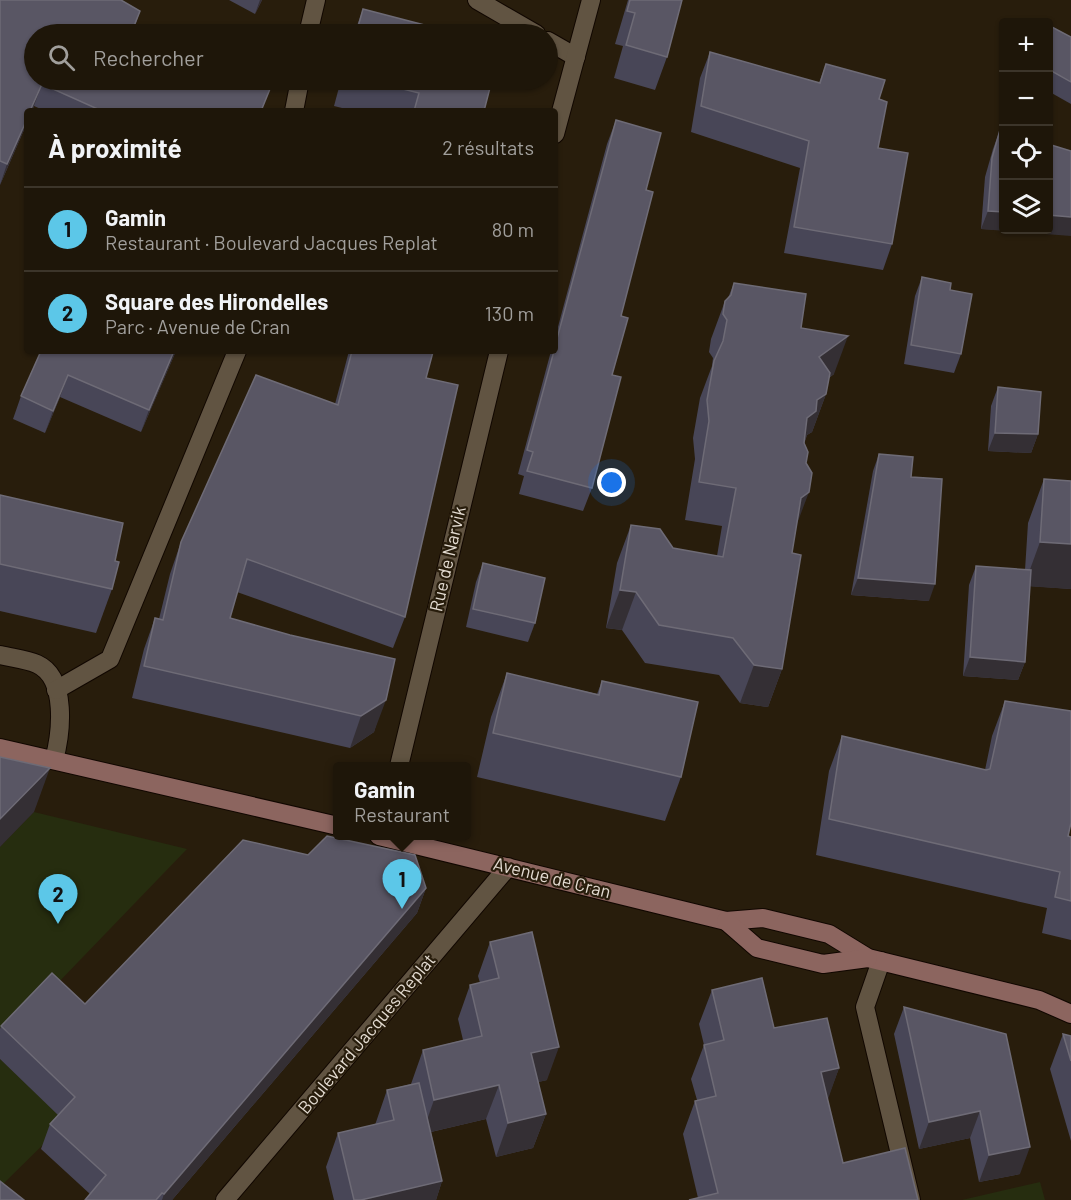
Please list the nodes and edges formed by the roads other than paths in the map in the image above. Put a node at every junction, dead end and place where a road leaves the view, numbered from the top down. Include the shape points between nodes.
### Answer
1 (316, 0) edge
2 (477, 0) edge
3 (591, 0) edge
4 (310, 24) edge
5 (519, 24) edge
6 (558, 47) edge
7 (576, 57) junction
8 (298, 90) edge
9 (295, 108) edge
10 (558, 123) edge
11 (236, 354) edge
12 (498, 354) edge
13 (0, 655) edge
14 (56, 690) junction
15 (0, 748) edge
16 (54, 760) junction
17 (400, 762) edge
18 (333, 825) edge
19 (397, 840) edge
20 (508, 867) junction
21 (726, 921) junction
22 (875, 959) junction
23 (1039, 1000) junction
24 (1071, 1001) edge
25 (1071, 1014) edge
26 (225, 1200) edge
27 (910, 1200) edge

1 - 4 street
2 - 5 street
3 - 7 street
6 - 7 street
7 - 10 street
8 - 9 street
11 - 14 street via 110,659
12 - 17 street, Rue de Narvik
13 - 14 street via 38,664
14 - 16 street via 61,719
15 - 16 main road
16 - 18 main road
19 - 20 main road, Avenue de Cran
20 - 21 main road, Avenue de Cran
20 - 26 street, Boulevard Jacques Replat
21 - 22 main road, Avenue de Cran via 763,918 828,934
21 - 22 main road, Avenue de Cran via 757,948 823,964
22 - 23 main road, Avenue de Cran
22 - 27 street via 865,1007
23 - 24 main road, Avenue de Cran
23 - 25 main road, Avenue de Cran

